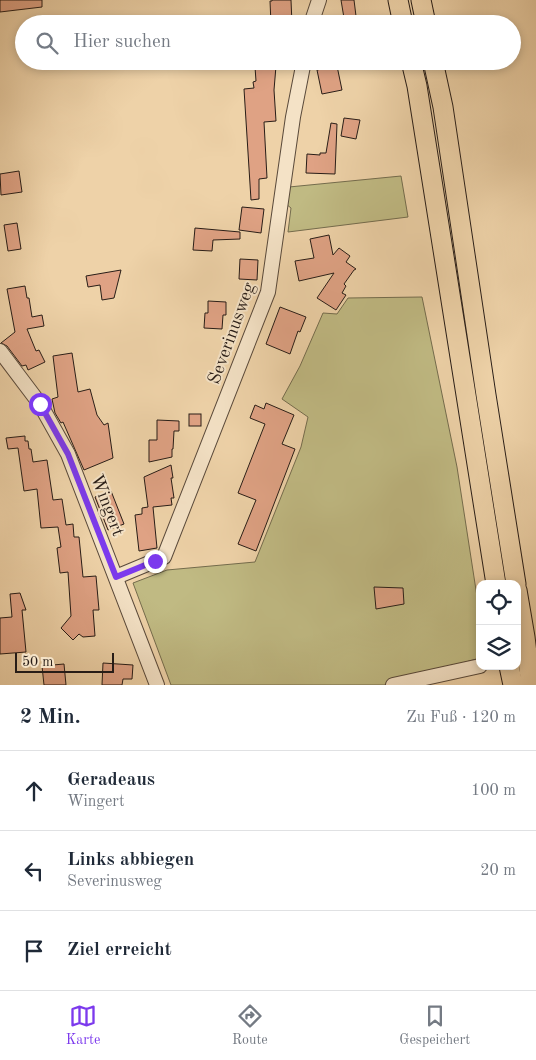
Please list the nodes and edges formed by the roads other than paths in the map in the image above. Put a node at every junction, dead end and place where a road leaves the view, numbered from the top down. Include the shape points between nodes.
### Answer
1 (319, 0) edge
2 (398, 0) edge
3 (421, 0) edge
4 (314, 15) edge
5 (401, 15) edge
6 (424, 15) edge
7 (302, 70) edge
8 (414, 70) edge
9 (435, 70) edge
10 (0, 350) edge
11 (116, 577) junction
12 (495, 580) edge
13 (515, 580) edge
14 (521, 614) edge
15 (476, 667) edge
16 (510, 670) edge
17 (157, 685) edge
18 (393, 685) edge
19 (513, 685) edge
20 (531, 685) edge

1 - 4 street
2 - 5 main road
3 - 6 main road
7 - 11 street, Severinusweg via 268,292 164,556
8 - 12 main road
9 - 13 main road
10 - 11 street, Wingert via 40,404 68,454
11 - 17 street, Wingert
14 - 20 main road
15 - 18 street
16 - 19 main road

